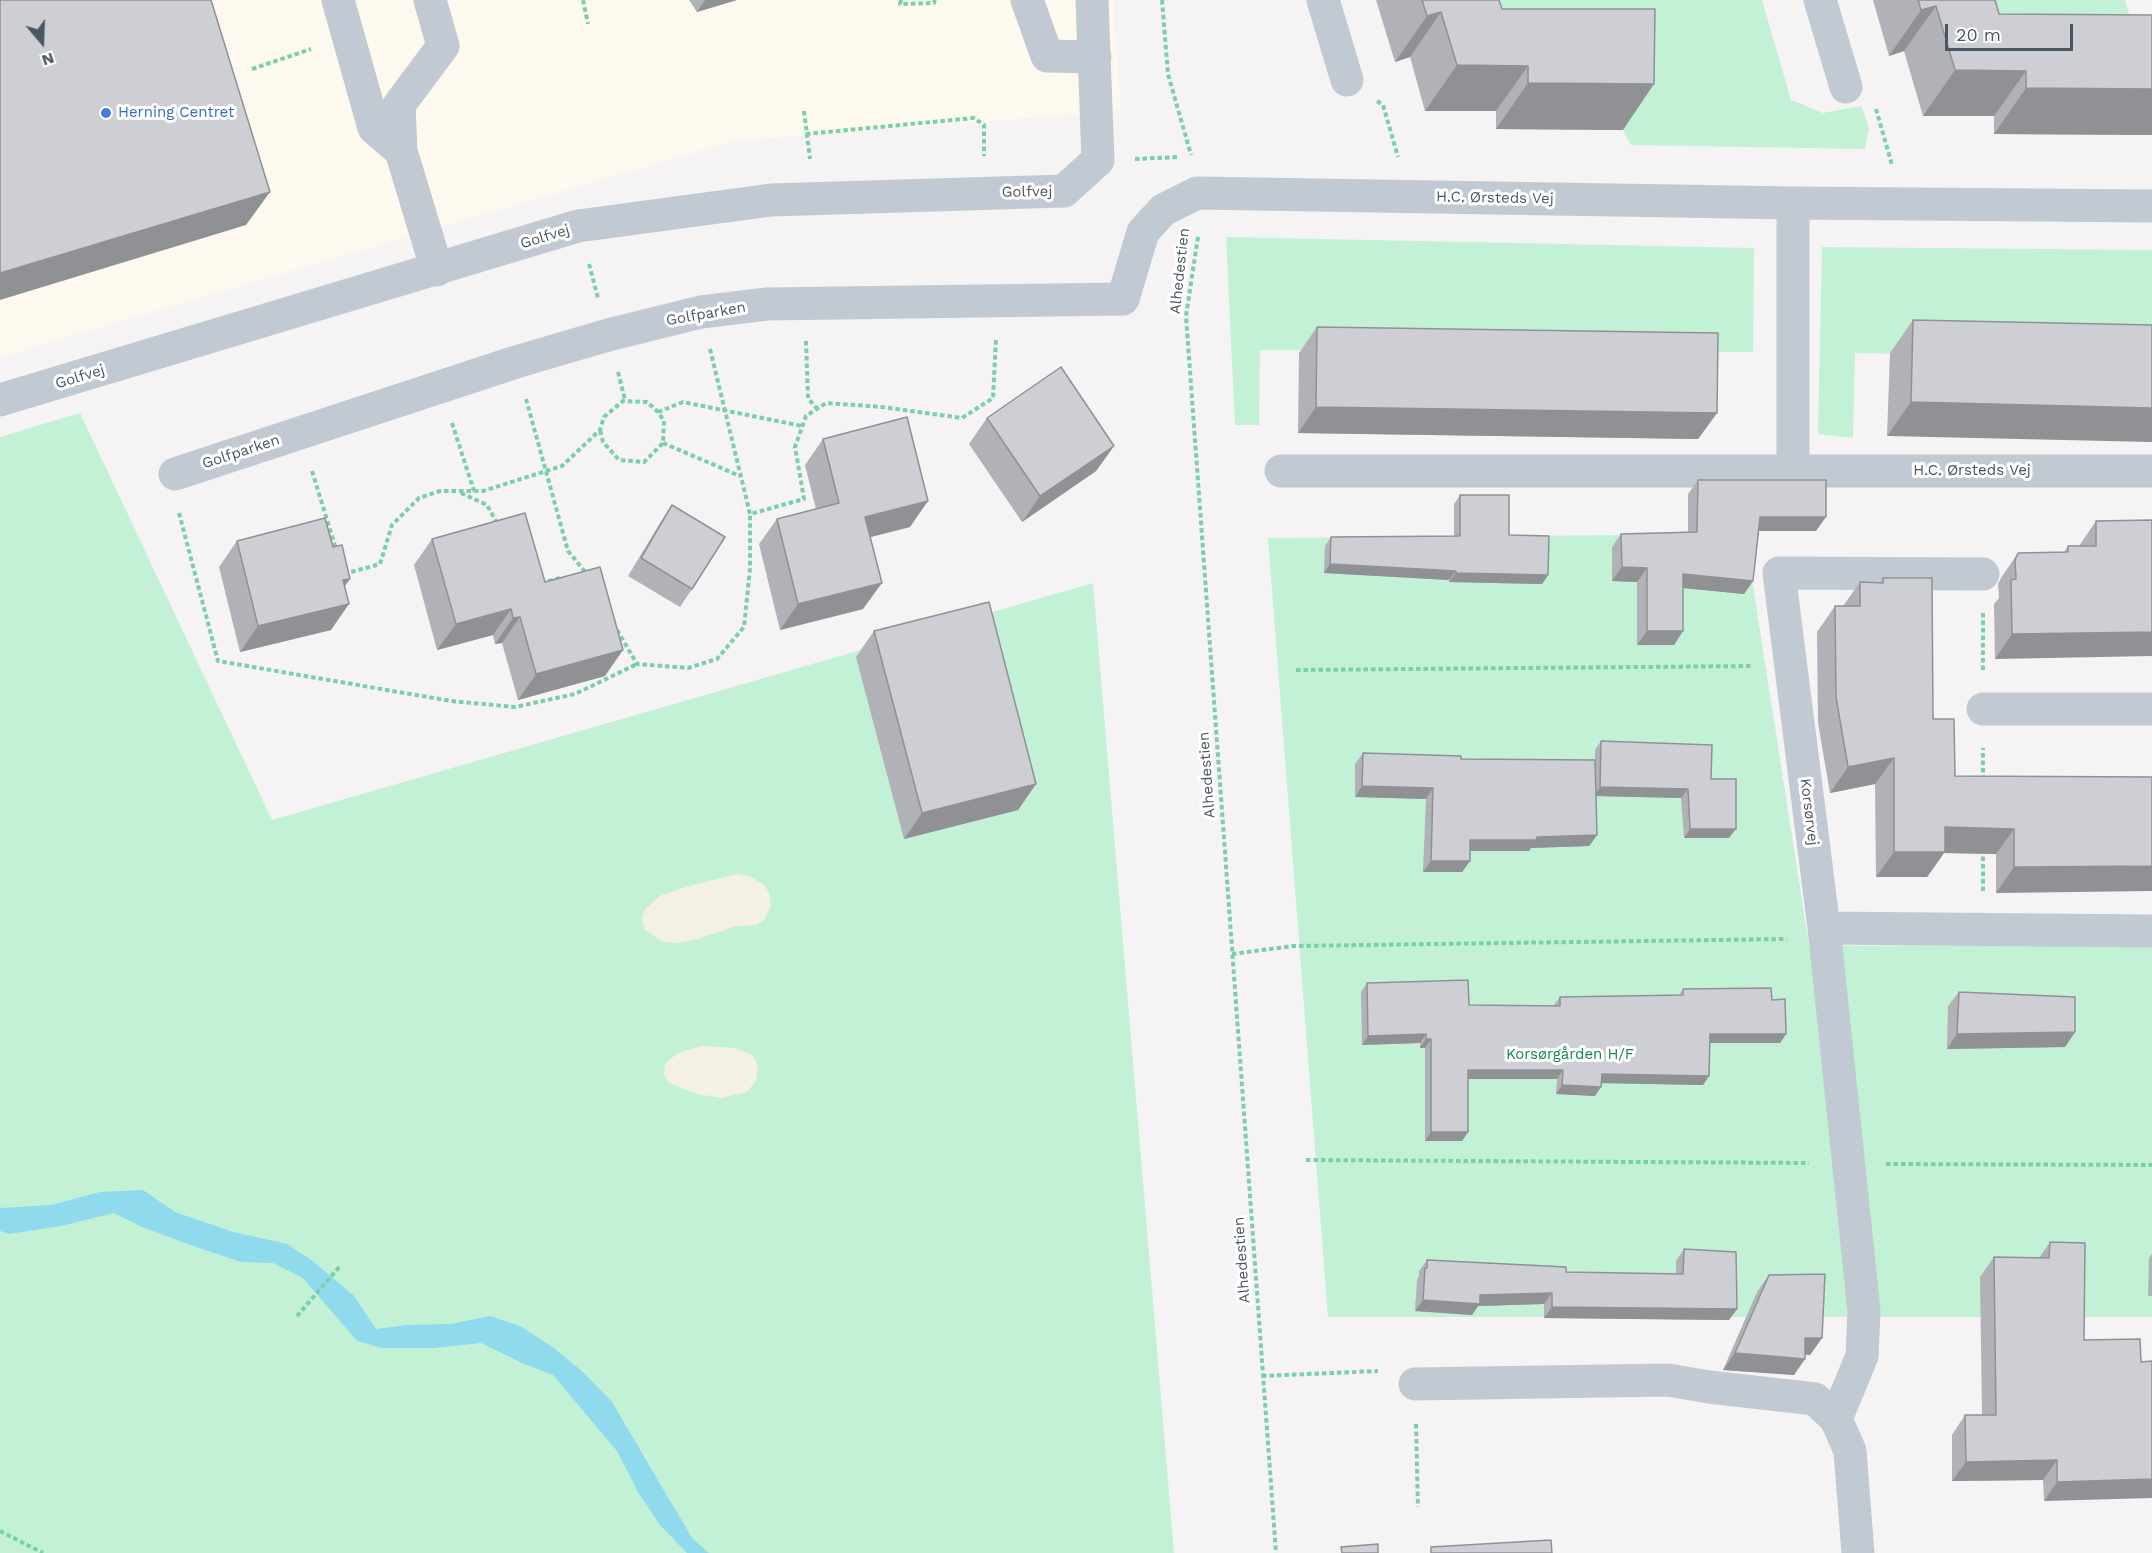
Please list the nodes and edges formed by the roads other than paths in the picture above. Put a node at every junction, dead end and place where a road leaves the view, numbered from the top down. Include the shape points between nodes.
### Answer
1 (338, 0) edge
2 (430, 0) edge
3 (1027, 0) edge
4 (1092, 0) edge
5 (1323, 0) edge
6 (1820, 0) edge
7 (1095, 57) junction
8 (1347, 80) road end
9 (1846, 87) road end
10 (400, 151) junction
11 (1197, 193) joint
12 (1793, 203) junction
13 (2152, 206) edge
14 (437, 270) junction
15 (0, 400) edge
16 (1281, 471) dead end
17 (1793, 471) junction
18 (2152, 471) edge
19 (175, 474) road end
20 (1983, 574) road end
21 (1983, 709) road end
22 (2152, 709) edge
23 (1824, 928) junction
24 (2152, 931) edge
25 (1415, 1384) road end
26 (1836, 1419) junction
27 (1858, 1553) edge

1 - 10 street via 374,128
2 - 10 street via 443,46 399,105
3 - 7 street via 1047,56
4 - 7 street
5 - 8 street
6 - 9 street
7 - 14 street, Golfvej via 1098,160 1064,191 771,200 578,226
10 - 14 street
11 - 12 street, H.C. Ørsteds Vej
11 - 19 street, Golfparken via 1163,210 1143,232 1123,299 767,304 701,312 516,362
12 - 13 street, H.C. Ørsteds Vej
12 - 17 street
14 - 15 street, Golfvej
16 - 17 street, H.C. Ørsteds Vej
17 - 18 street, H.C. Ørsteds Vej
20 - 23 street, Korsørvej via 1779,573
21 - 22 street
23 - 24 street
23 - 26 street, Korsørvej via 1864,1311 1862,1356
25 - 26 street via 1668,1380 1815,1399
26 - 27 street via 1850,1451

